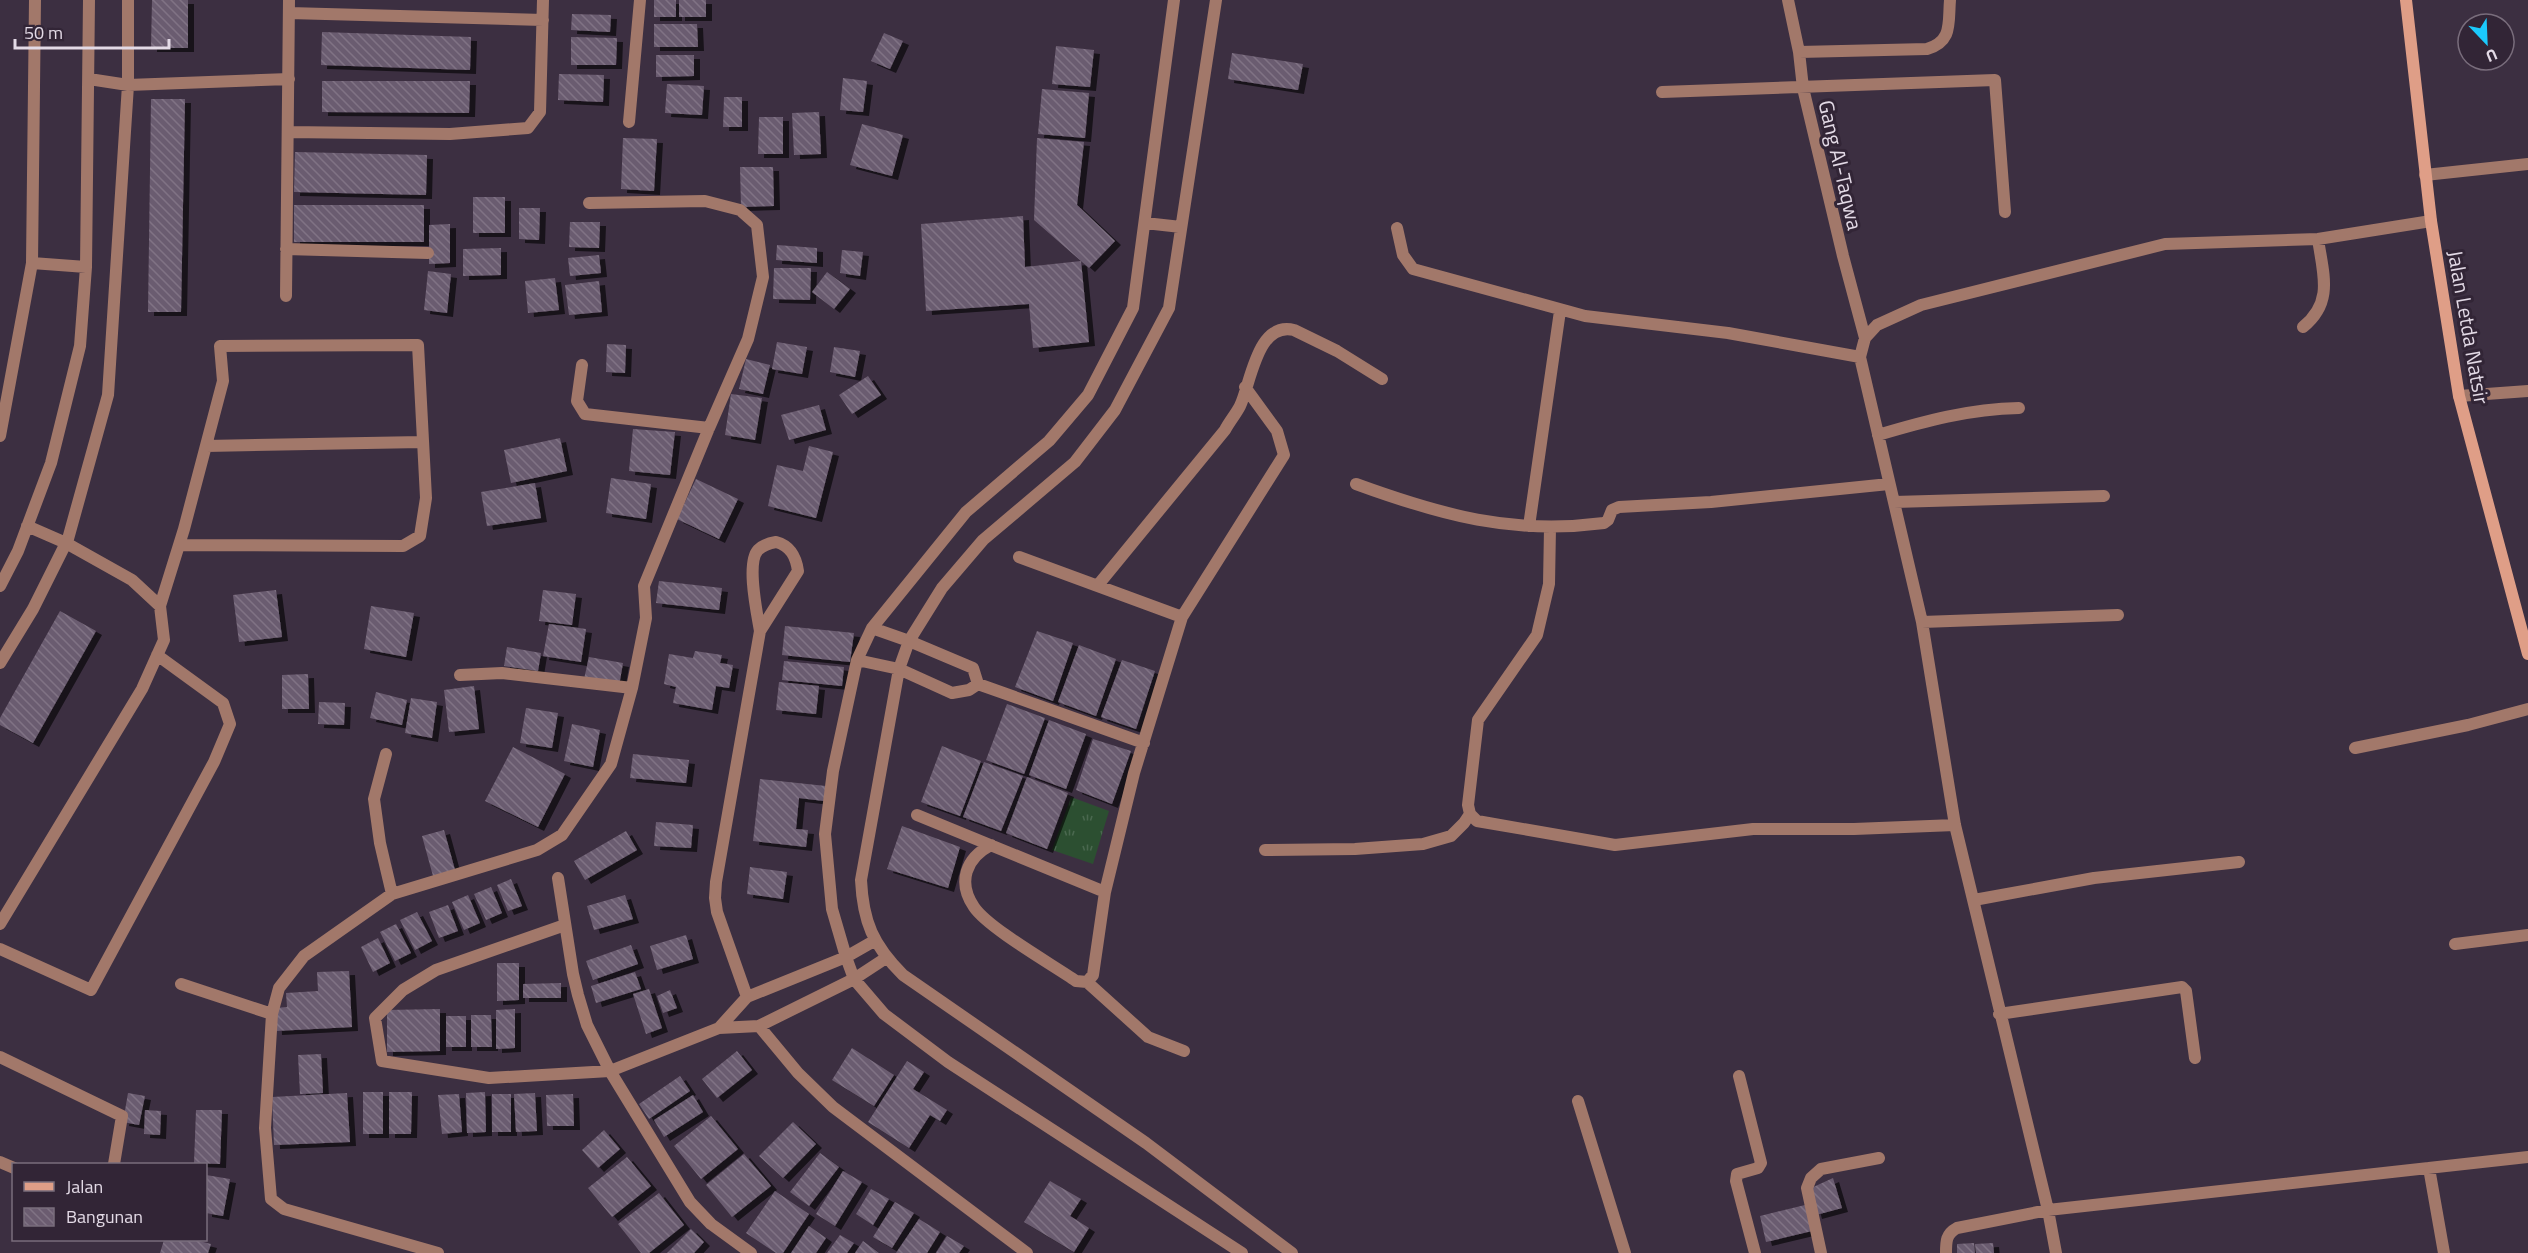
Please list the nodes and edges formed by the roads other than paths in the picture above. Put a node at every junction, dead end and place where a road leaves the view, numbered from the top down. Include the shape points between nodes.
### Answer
1 (35, 0) edge
2 (89, 0) edge
3 (128, 0) edge
4 (543, 0) edge
5 (640, 0) edge
6 (1174, 0) edge
7 (1216, 0) edge
8 (1788, 0) edge
9 (1950, 0) edge
10 (2406, 0) edge
11 (289, 6) edge
12 (543, 20) junction
13 (1799, 52) junction
14 (89, 79) junction
15 (288, 79) junction
16 (128, 85) junction
17 (1803, 88) junction
18 (1662, 92) dead end
19 (629, 122) dead end
20 (288, 132) junction
21 (2528, 164) edge
22 (2426, 174) junction
23 (590, 203) dead end
24 (2005, 212) dead end
25 (2431, 221) junction
26 (1145, 223) junction
27 (1181, 227) junction
28 (1397, 228) dead end
29 (2318, 239) junction
30 (286, 249) junction
31 (428, 253) dead end
32 (32, 263) junction
33 (86, 267) junction
34 (286, 296) dead end
35 (1560, 311) junction
36 (2302, 327) dead end
37 (1865, 338) junction
38 (1860, 357) junction
39 (582, 366) dead end
40 (1382, 379) dead end
41 (1245, 387) junction
42 (2528, 391) edge
43 (2459, 396) junction
44 (2019, 408) dead end
45 (708, 428) junction
46 (1878, 435) junction
47 (0, 436) edge
48 (422, 442) junction
49 (206, 446) junction
50 (1356, 484) dead end
51 (1889, 484) junction
52 (2104, 496) dead end
53 (1894, 502) junction
54 (27, 526) junction
55 (1529, 526) junction
56 (1550, 528) junction
57 (66, 543) junction
58 (179, 545) junction
59 (1019, 557) dead end
60 (1098, 585) junction
61 (0, 586) edge
62 (160, 606) junction
63 (2118, 615) dead end
64 (1182, 617) junction
65 (1922, 622) junction
66 (872, 628) junction
67 (760, 631) junction
68 (909, 641) junction
69 (2528, 654) edge
70 (157, 655) junction
71 (857, 660) junction
72 (0, 663) edge
73 (899, 669) junction
74 (460, 675) dead end
75 (978, 684) junction
76 (632, 688) junction
77 (2528, 709) edge
78 (1144, 743) junction
79 (2355, 748) dead end
80 (386, 754) dead end
81 (1470, 814) junction
82 (917, 815) dead end
83 (1955, 825) junction
84 (991, 845) junction
85 (1265, 850) dead end
86 (2239, 862) dead end
87 (558, 878) dead end
88 (1105, 892) junction
89 (392, 894) junction
90 (1974, 900) junction
91 (0, 924) edge
92 (565, 925) junction
93 (2528, 935) edge
94 (874, 941) junction
95 (2455, 944) dead end
96 (0, 949) edge
97 (846, 957) junction
98 (886, 958) junction
99 (854, 979) junction
100 (1087, 982) junction
101 (181, 984) dead end
102 (747, 997) junction
103 (272, 1014) junction
104 (1999, 1014) junction
105 (759, 1026) junction
106 (719, 1028) junction
107 (1184, 1051) dead end
108 (0, 1057) edge
109 (2195, 1058) dead end
110 (610, 1071) junction
111 (1739, 1076) dead end
112 (1578, 1101) dead end
113 (2528, 1157) edge
114 (1879, 1158) dead end
115 (114, 1163) edge
116 (2429, 1168) junction
117 (2048, 1210) junction
118 (438, 1253) edge
119 (751, 1253) edge
120 (1027, 1253) edge
121 (1242, 1253) edge
122 (1292, 1253) edge
123 (1625, 1253) edge
124 (1755, 1253) edge
125 (1821, 1253) edge
126 (1946, 1253) edge
127 (2056, 1253) edge
128 (2444, 1253) edge

1 - 32 street
2 - 14 street
3 - 16 street
4 - 12 street
5 - 19 street
6 - 26 street
7 - 27 street
8 - 13 street, Gang Al-Taqwa
9 - 13 street via 1948,31 1938,46
10 - 22 main road, Jalan Letda Natsir
11 - 12 street
11 - 15 street
12 - 20 street via 540,112 528,128 450,134
13 - 17 street, Gang Al-Taqwa
14 - 16 street
14 - 33 street
15 - 16 street
15 - 20 street
16 - 57 street via 108,395
17 - 18 street
17 - 24 street via 1995,80
17 - 37 street, Gang Al-Taqwa
20 - 30 street
21 - 22 street
22 - 25 main road, Jalan Letda Natsir
23 - 45 street via 705,201 740,210 757,225 763,277 748,339
25 - 29 street
25 - 43 main road, Jalan Letda Natsir
26 - 27 street
26 - 66 street via 1132,308 1088,395 1049,441 966,512
27 - 68 street via 1169,308 1115,410 1075,462 983,540 942,588
28 - 35 street via 1403,255 1413,269
29 - 36 street via 2324,287 2321,304 2316,316
29 - 37 street via 2165,244 1921,305 1877,325
30 - 31 street
30 - 34 street
32 - 33 street
32 - 47 street
33 - 54 street via 80,346 51,463
35 - 38 street via 1728,333
35 - 55 street
37 - 38 street
38 - 46 street
39 - 45 street via 577,401 585,414
40 - 41 street via 1337,351 1290,329 1274,333 1264,343
41 - 60 street via 1240,405 1224,430
41 - 64 street via 1277,431 1284,455
42 - 43 street
43 - 69 main road, Jalan Letda Natsir
44 - 46 street via 1955,414
45 - 76 street via 644,586 646,618
46 - 51 street
48 - 49 street
48 - 49 street via 418,345 220,346 224,381
48 - 58 street via 426,498 420,536 403,546
49 - 58 street
50 - 55 street via 1416,506 1489,524
51 - 53 street
51 - 56 street via 1619,507 1612,510 1604,523
52 - 53 street
53 - 65 street
54 - 57 street
54 - 61 street
55 - 56 street
56 - 81 street via 1549,584 1538,635 1478,720
57 - 62 street via 132,580
57 - 72 street
58 - 62 street
59 - 60 street
60 - 64 street
62 - 70 street via 164,640
63 - 65 street
64 - 78 street
65 - 83 street
66 - 68 street
66 - 71 street
67 - 67 street via 752,577 755,556 758,550 776,542 791,551 798,571
67 - 102 street via 715,898
68 - 73 street
68 - 75 street via 973,668
70 - 91 street via 142,689
70 - 96 street via 223,703 230,724 214,762 91,990
71 - 73 street
71 - 97 street via 833,771 825,834 832,909
73 - 75 street via 952,693
73 - 94 street via 861,880 862,906
74 - 76 street via 502,673
75 - 78 street
76 - 89 street via 610,764 562,836 537,850
77 - 79 street
78 - 88 street
80 - 89 street via 374,799
81 - 83 street via 1477,821 1615,845 1753,829
81 - 85 street via 1451,836 1423,844
82 - 84 street
83 - 90 street
84 - 88 street
84 - 100 street via 976,853 967,868 966,891 974,908 1076,981
86 - 90 street via 2094,878
87 - 92 street
88 - 100 street via 1093,975
89 - 103 street via 304,956 279,988
90 - 104 street
92 - 110 street via 584,1015
92 - 110 street via 436,970 403,990 375,1018 382,1061 489,1077
93 - 95 street
94 - 97 street
94 - 98 street
97 - 99 street
97 - 102 street
98 - 99 street
98 - 122 street via 923,991 1146,1143
99 - 105 street
99 - 121 street via 884,1014 948,1062
100 - 107 street via 1148,1037
101 - 103 street
102 - 106 street
103 - 118 street via 265,1128 272,1199 284,1209
104 - 109 street via 2182,987 2186,991
104 - 117 street
105 - 106 street
105 - 120 street via 833,1107
106 - 110 street
108 - 115 street via 122,1116
110 - 119 street via 690,1202 724,1236
111 - 124 street via 1761,1162 1758,1168 1737,1174 1736,1180
112 - 123 street
113 - 116 street
114 - 125 street via 1821,1169 1811,1178 1807,1188
116 - 117 street
116 - 128 street
117 - 126 street via 1957,1227 1949,1232
117 - 127 street

